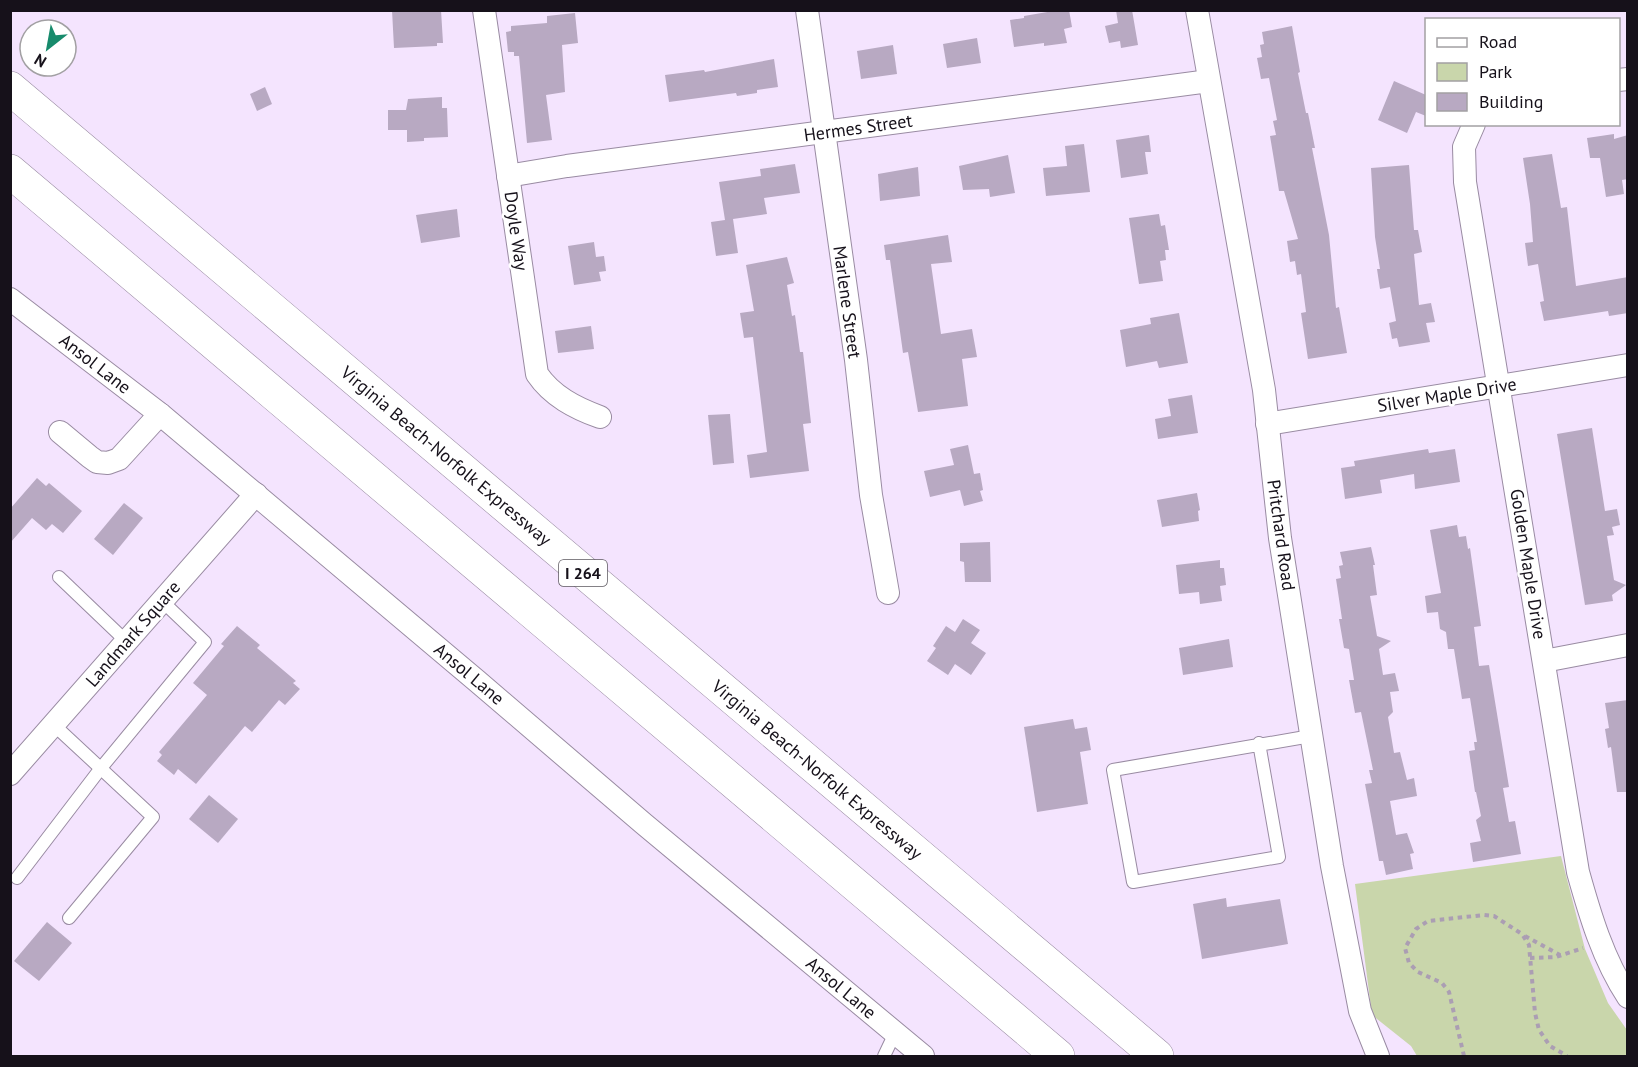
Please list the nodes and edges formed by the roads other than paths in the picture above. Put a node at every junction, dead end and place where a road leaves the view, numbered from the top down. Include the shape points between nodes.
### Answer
1 (484, 10) edge
2 (807, 10) edge
3 (1197, 10) edge
4 (1209, 81) junction
5 (10, 88) edge
6 (1473, 126) edge
7 (824, 133) junction
8 (10, 171) edge
9 (508, 176) junction
10 (10, 298) edge
11 (1628, 365) edge
12 (1499, 386) junction
13 (160, 414) junction
14 (600, 417) dead end
15 (1267, 424) junction
16 (60, 432) dead end
17 (256, 495) junction
18 (59, 576) dead end
19 (888, 593) dead end
20 (162, 601) junction
21 (127, 642) junction
22 (1628, 645) edge
23 (1544, 661) junction
24 (54, 725) junction
25 (1311, 736) junction
26 (1259, 744) junction
27 (101, 768) junction
28 (10, 774) edge
29 (17, 878) dead end
30 (69, 918) dead end
31 (1628, 997) edge
32 (895, 1033) junction
33 (884, 1056) edge
34 (922, 1056) edge
35 (1058, 1056) edge
36 (1157, 1056) edge
37 (1378, 1056) edge

1 - 9 street, Doyle Way
2 - 7 street, Marlene Street
3 - 4 street, Pritchard Road
4 - 7 street, Hermes Street
4 - 15 street, Pritchard Road
5 - 36 highway, Virginia Beach-Norfolk Expressway / I 264
6 - 12 street, Golden Maple Drive via 1464,147 1465,182
7 - 9 street, Hermes Street
7 - 19 street, Marlene Street
8 - 35 highway
9 - 14 street, Doyle Way via 537,374 547,388 577,408
10 - 13 street, Ansol Lane
11 - 12 street, Silver Maple Drive
12 - 15 street, Silver Maple Drive
12 - 23 street, Golden Maple Drive
13 - 16 street via 119,459 108,463 90,457
13 - 17 street, Ansol Lane
15 - 25 street, Pritchard Road via 1280,538
17 - 20 street, Landmark Square
17 - 32 street, Ansol Lane
18 - 21 lane
20 - 21 street, Landmark Square
20 - 27 lane via 205,642
21 - 24 street, Landmark Square
22 - 23 street
23 - 31 street, Golden Maple Drive via 1578,872 1601,943
24 - 27 lane
24 - 28 street, Landmark Square
25 - 26 lane
25 - 37 street, Pritchard Road via 1360,1011
26 - 26 lane via 1113,770 1133,882 1279,857
27 - 29 lane
27 - 30 lane via 153,817
32 - 33 lane
32 - 34 street, Ansol Lane

